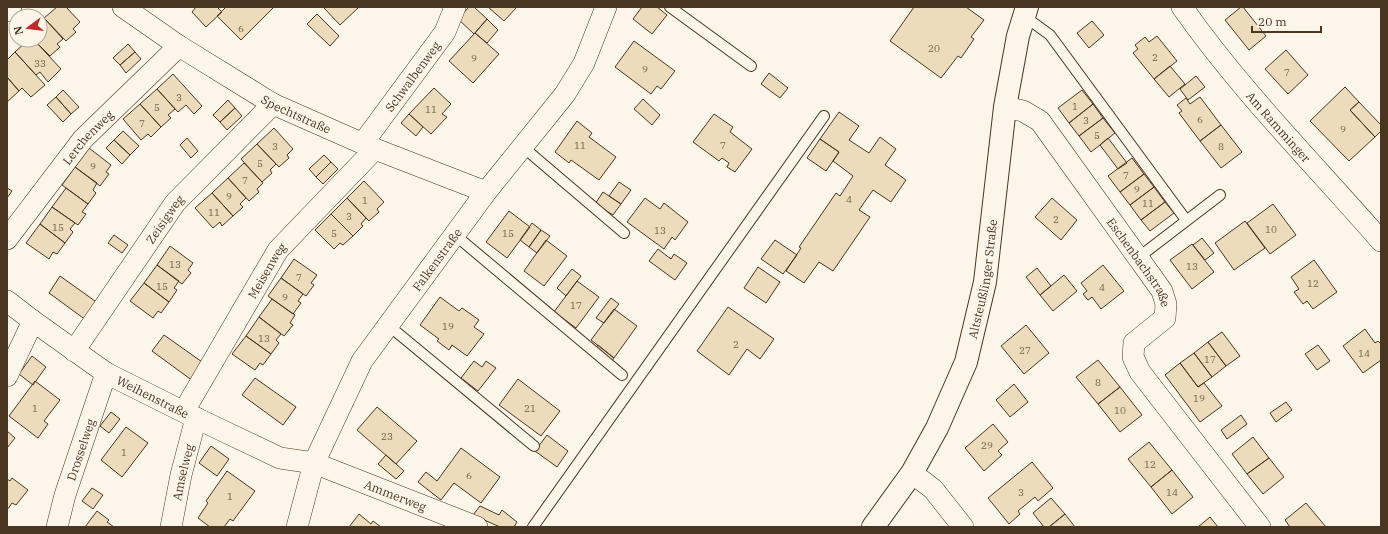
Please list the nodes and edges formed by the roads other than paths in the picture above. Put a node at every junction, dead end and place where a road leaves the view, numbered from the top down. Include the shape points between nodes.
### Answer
1 (11, 7) edge
2 (123, 7) edge
3 (456, 7) edge
4 (606, 7) edge
5 (670, 7) edge
6 (1182, 7) edge
7 (7, 11) edge
8 (1026, 11) edge
9 (179, 46) junction
10 (751, 66) dead end
11 (274, 104) junction
12 (1005, 107) junction
13 (824, 116) dead end
14 (369, 146) junction
15 (523, 147) junction
16 (486, 192) junction
17 (1220, 195) dead end
18 (1186, 220) junction
19 (624, 233) dead end
20 (455, 235) junction
21 (7, 239) edge
22 (1381, 241) edge
23 (1138, 257) junction
24 (7, 301) edge
25 (32, 322) junction
26 (388, 325) junction
27 (74, 351) junction
28 (106, 373) junction
29 (622, 375) dead end
30 (7, 376) edge
31 (190, 415) junction
32 (534, 446) dead end
33 (314, 463) junction
34 (912, 473) junction
35 (58, 527) edge
36 (171, 527) edge
37 (297, 527) edge
38 (477, 527) edge
39 (533, 527) edge
40 (873, 527) edge
41 (963, 527) edge
42 (1260, 527) edge

1 - 7 street
2 - 9 street, Spechtstraße
3 - 14 street, Schwalbenweg via 445,32
4 - 15 street, Falkenstraße via 584,63 565,94
5 - 10 lane
6 - 22 street, Am Ramminger via 1211,49 1284,135
8 - 12 street, Altsteußlinger Straße via 1018,36
8 - 18 lane via 1050,35
9 - 11 street, Spechtstraße
9 - 21 street, Lerchenweg via 82,139
11 - 14 street, Spechtstraße
11 - 27 street, Zeisigweg via 175,202
12 - 23 street, Eschenbachstraße via 1023,111 1040,121
12 - 34 street, Altsteußlinger Straße via 985,282 966,362 937,428
13 - 39 lane
14 - 16 street, Spechtstraße
14 - 31 street, Meisenweg via 278,250
15 - 16 street, Falkenstraße
15 - 19 lane
16 - 20 street, Falkenstraße
17 - 18 lane
18 - 23 lane
20 - 26 street, Falkenstraße
20 - 29 lane
23 - 42 street, Eschenbachstraße via 1162,291 1166,311 1165,318 1134,343 1133,357 1140,372
24 - 25 street, Weihenstraße
25 - 27 street, Weihenstraße
25 - 30 street
26 - 32 lane
26 - 33 street, Falkenstraße via 362,361
27 - 28 street, Weihenstraße
28 - 31 street, Weihenstraße
28 - 35 street, Drosselweg via 65,495
31 - 33 street, Weihenstraße via 280,458
31 - 36 street, Amselweg
33 - 37 street, Falkenstraße
33 - 38 street, Ammerweg
34 - 40 street, Altsteußlinger Straße
34 - 41 street via 933,488

